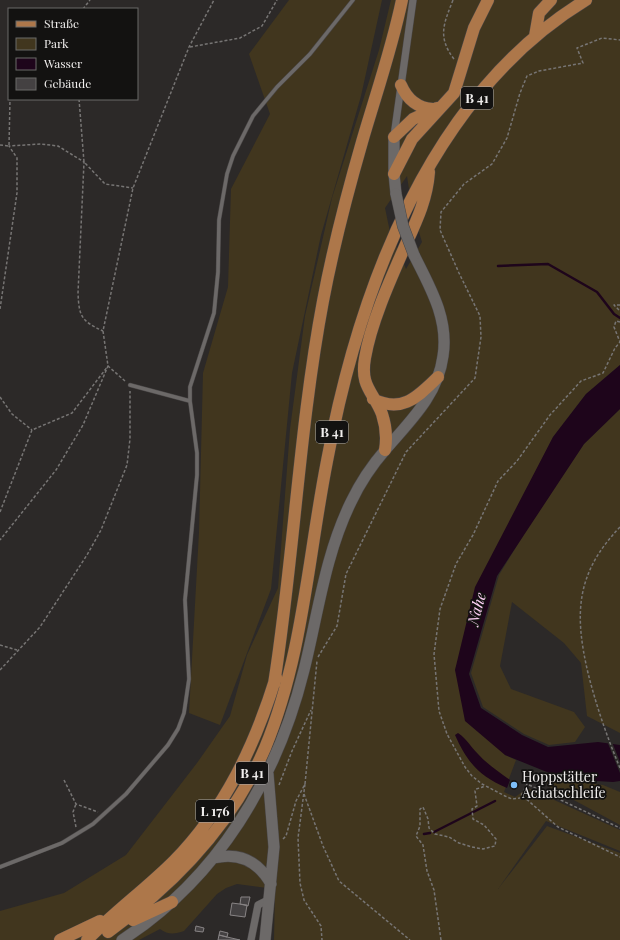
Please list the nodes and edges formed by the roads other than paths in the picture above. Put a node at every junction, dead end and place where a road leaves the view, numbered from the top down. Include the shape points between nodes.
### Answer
1 (353, 0) edge
2 (402, 0) edge
3 (413, 0) edge
4 (488, 0) edge
5 (551, 0) edge
6 (586, 0) edge
7 (535, 36) junction
8 (401, 85) junction
9 (438, 107) junction
10 (394, 137) junction
11 (429, 167) junction
12 (394, 174) junction
13 (438, 377) junction
14 (130, 385) road end
15 (373, 398) junction
16 (190, 401) junction
17 (385, 450) junction
18 (310, 565) junction
19 (274, 684) junction
20 (268, 774) junction
21 (214, 858) junction
22 (0, 867) edge
23 (271, 884) junction
24 (268, 900) junction
25 (172, 902) junction
26 (116, 911) junction
27 (108, 932) junction
28 (60, 940) edge
29 (86, 940) edge
30 (94, 940) edge
31 (122, 940) edge
32 (251, 940) edge
33 (265, 940) edge

1 - 16 lane via 310,54 263,102 233,156 227,174 219,220 218,285 214,313 211,329 193,376
2 - 19 main road via 387,62 352,179 323,301 310,380 284,621
3 - 8 street
4 - 9 main road via 474,28 454,93
5 - 7 main road via 539,13
6 - 7 main road, B 41
7 - 11 main road, B 41 via 485,88
8 - 9 main road via 413,102 422,107
8 - 10 street
9 - 10 main road via 413,119
9 - 12 main road via 412,140
10 - 12 main road, L 176
11 - 15 main road via 422,211 388,287 365,357 365,382
11 - 18 main road, B 41 via 398,226 355,343 343,384 326,463
12 - 13 main road, L 176, bridge via 403,226 443,322 444,350
13 - 15 main road via 415,399 404,404 386,404
13 - 17 main road, L 176 via 423,405
14 - 16 lane
15 - 17 main road via 384,423
16 - 22 lane via 197,468 185,600 189,678 184,713 178,729 159,756 126,794 77,835 46,851
17 - 20 main road, L 176 via 359,488 339,529 325,576 299,692
18 - 19 main road, L 176
18 - 27 main road, B 41 via 293,658 283,694 264,750 250,777 221,824 185,868 147,904
19 - 26 main road, L 176 via 249,751 208,820 154,880
20 - 21 main road, L 176 via 243,818
20 - 23 main road via 274,847
21 - 23 main road via 236,856 248,859 257,865
21 - 25 main road, L 176
23 - 24 main road
24 - 32 street via 258,905
24 - 33 main road
25 - 27 main road, L 176
25 - 31 main road, L 176
26 - 28 main road, L 176
26 - 29 main road
27 - 30 main road, B 41

